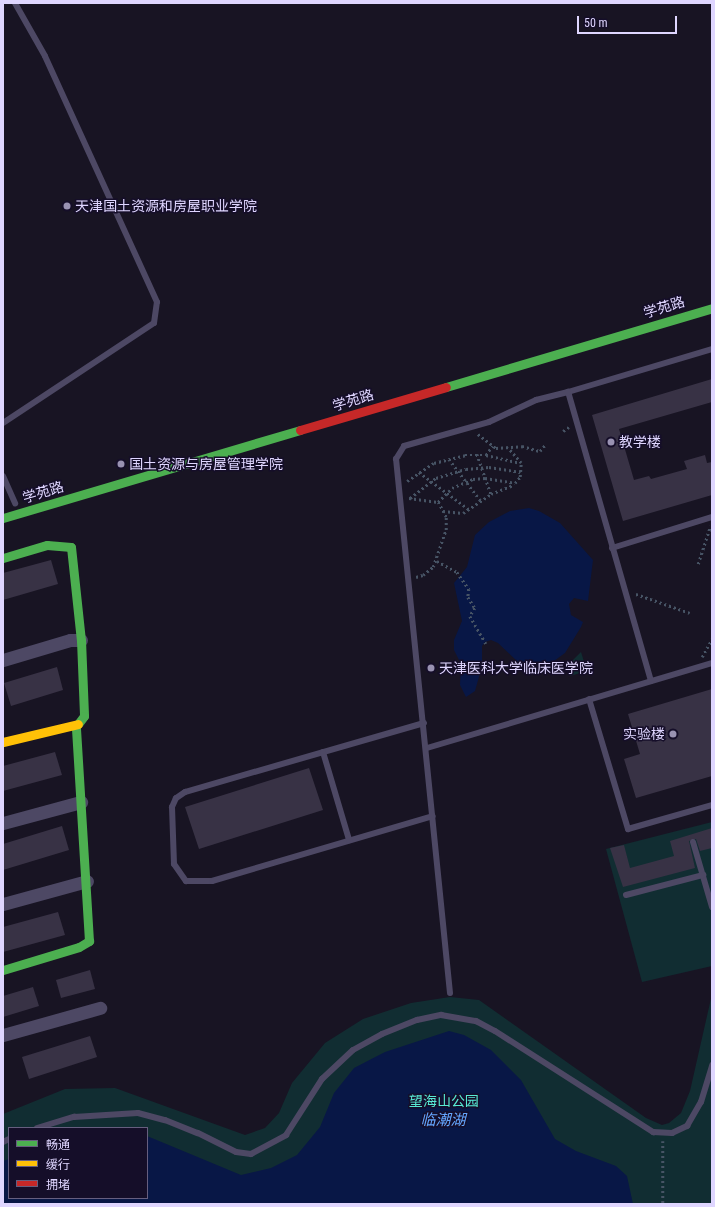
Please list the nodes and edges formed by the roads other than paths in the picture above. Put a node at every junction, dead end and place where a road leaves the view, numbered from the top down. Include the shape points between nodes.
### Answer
1 (15, 3) edge
2 (712, 308) edge
3 (712, 349) edge
4 (568, 392) junction
5 (3, 423) edge
6 (3, 476) edge
7 (19, 501) joint
8 (3, 506) edge
9 (710, 517) edge
10 (3, 518) edge
11 (612, 548) junction
12 (3, 558) edge
13 (81, 640) junction
14 (3, 660) edge
15 (712, 663) edge
16 (651, 681) junction
17 (589, 699) junction
18 (424, 723) junction
19 (76, 726) junction
20 (3, 742) edge
21 (427, 748) junction
22 (323, 752) junction
23 (81, 802) junction
24 (712, 805) edge
25 (433, 816) junction
26 (3, 824) edge
27 (349, 840) junction
28 (693, 842) dead end
29 (703, 875) junction
30 (87, 881) junction
31 (626, 895) dead end
32 (3, 904) edge
33 (712, 907) edge
34 (3, 970) edge
35 (450, 993) dead end
36 (100, 1008) dead end
37 (3, 1035) edge
38 (712, 1065) edge
39 (40, 1127) edge

1 - 5 lane via 44,56 157,302 154,323
2 - 10 street, 学苑路
3 - 4 lane
4 - 11 lane
4 - 18 lane via 536,400 475,426 404,446 396,459
6 - 7 lane
7 - 8 street, 学苑路
9 - 11 lane
11 - 16 lane
12 - 13 street via 47,545 71,547
13 - 14 street via 70,640
13 - 19 street via 84,716
15 - 16 lane
16 - 17 lane
17 - 21 lane
17 - 24 lane via 628,829
18 - 21 lane
18 - 22 lane
19 - 20 street
19 - 23 street
21 - 25 lane
22 - 27 lane
22 - 27 lane via 185,792 176,798 170,817 174,864 186,881 212,881
23 - 26 street
23 - 30 street
25 - 27 lane
25 - 35 lane
28 - 29 lane
29 - 31 lane
29 - 33 lane
30 - 32 street
30 - 34 street via 89,941 78,947
36 - 37 street
38 - 39 lane via 701,1102 687,1126 672,1133 654,1132 476,1021 441,1015 417,1020 382,1034 353,1050 322,1079 286,1135 251,1154 236,1152 178,1125 138,1113 74,1117

